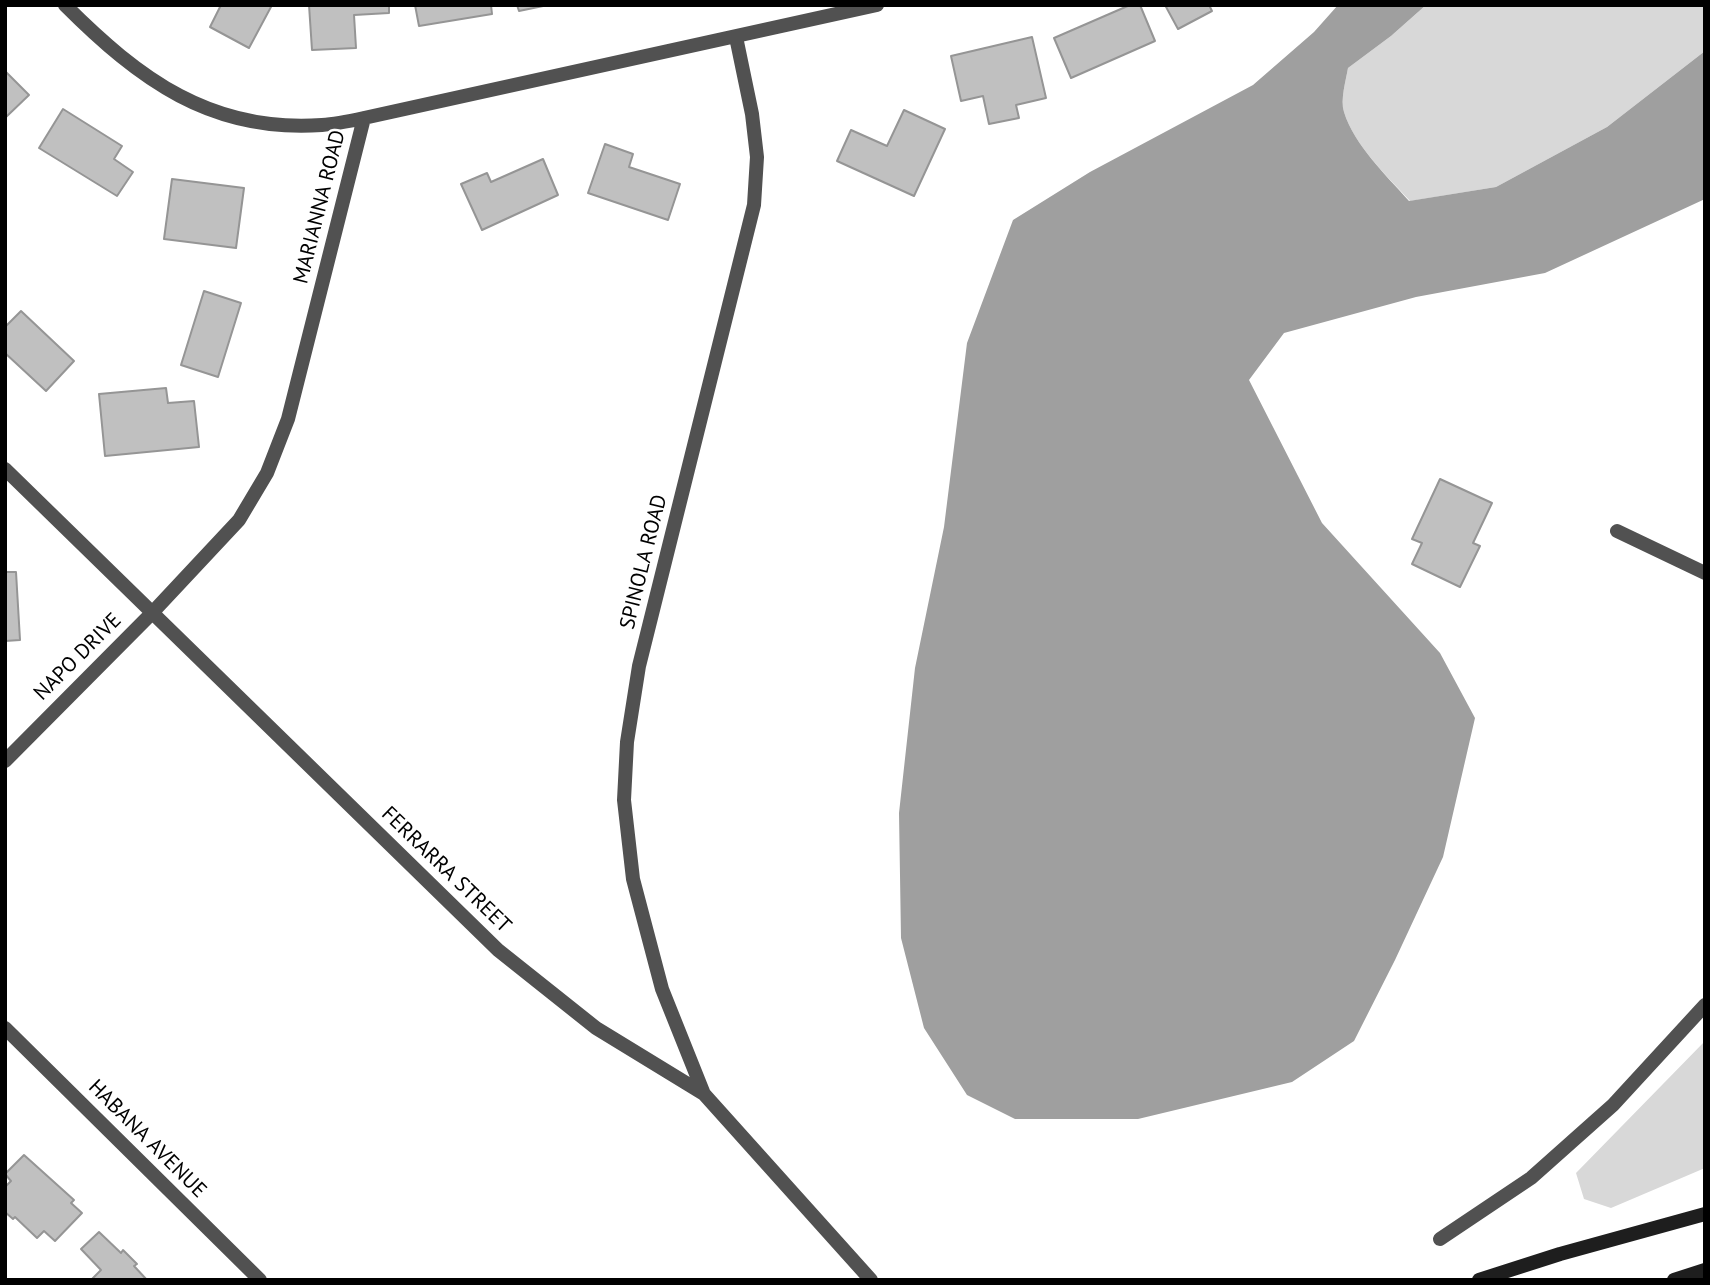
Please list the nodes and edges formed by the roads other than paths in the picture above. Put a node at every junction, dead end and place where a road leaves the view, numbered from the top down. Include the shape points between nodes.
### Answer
1 (65, 5) edge
2 (877, 5) edge
3 (736, 37) junction
4 (364, 118) junction
5 (5, 469) edge
6 (1617, 531) dead end
7 (1705, 573) edge
8 (152, 613) junction
9 (5, 761) edge
10 (1705, 1005) edge
11 (5, 1028) edge
12 (704, 1094) junction
13 (1705, 1214) edge
14 (1440, 1239) dead end
15 (1705, 1270) edge
16 (260, 1280) edge
17 (871, 1280) edge
18 (1479, 1280) edge
19 (1674, 1280) edge

1 - 4 street via 140,73 211,110 280,125 323,125
2 - 3 street, MARIANNA ROAD
3 - 4 street, MARIANNA ROAD
3 - 12 street, SPINOLA ROAD via 757,157 754,205 639,666 624,800 633,878 662,989
4 - 8 street, MARIANNA ROAD via 288,419 267,473 239,520
5 - 8 street, FERRARRA STREET
6 - 7 street
8 - 9 street, NAPO DRIVE
8 - 12 street, FERRARRA STREET via 498,950 596,1028
10 - 14 street via 1614,1105 1531,1178
11 - 16 street, HABANA AVENUE
12 - 17 street, FERRARRA STREET
13 - 18 street
15 - 19 street

